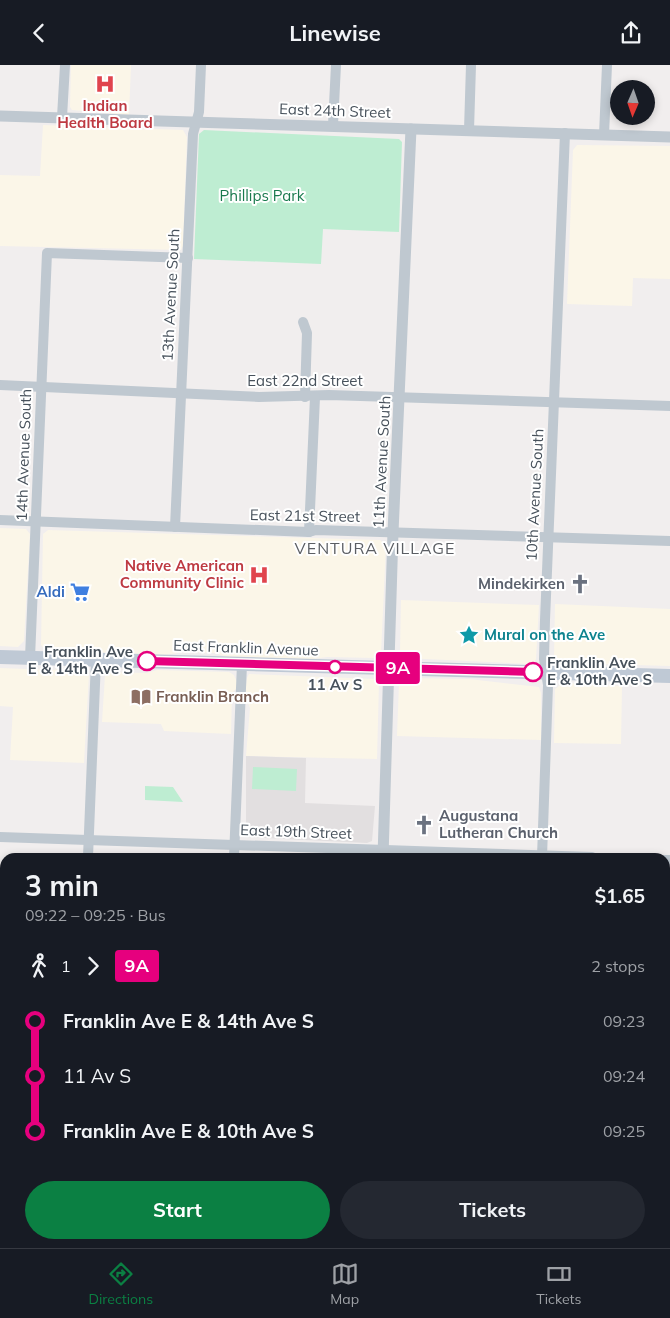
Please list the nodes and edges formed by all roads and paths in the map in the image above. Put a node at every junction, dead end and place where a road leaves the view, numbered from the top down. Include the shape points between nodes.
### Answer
1 (65, 65) edge
2 (201, 65) edge
3 (336, 65) edge
4 (472, 65) edge
5 (607, 65) edge
6 (0, 115) edge
7 (62, 117) junction
8 (196, 122) junction
9 (333, 125) junction
10 (411, 129) junction
11 (469, 130) junction
12 (565, 133) junction
13 (604, 135) junction
14 (670, 137) edge
15 (188, 257) junction
16 (303, 322) dead end
17 (0, 385) edge
18 (42, 387) junction
19 (181, 393) junction
20 (310, 397) junction
21 (400, 398) junction
22 (554, 403) junction
23 (670, 406) edge
24 (0, 520) edge
25 (37, 522) junction
26 (176, 527) junction
27 (310, 532) junction
28 (393, 532) junction
29 (548, 538) junction
30 (670, 541) edge
31 (0, 657) edge
32 (30, 657) junction
33 (96, 659) junction
34 (242, 664) junction
35 (390, 668) junction
36 (545, 673) junction
37 (670, 676) edge
38 (0, 837) edge
39 (89, 840) junction
40 (235, 845) junction
41 (88, 853) edge
42 (234, 853) edge
43 (367, 853) edge
44 (383, 853) edge
45 (542, 853) edge

1 - 7 street
2 - 8 street, 13th Avenue South
3 - 9 street
4 - 11 street
5 - 13 street
6 - 7 street, East 24th Street
7 - 8 street, East 24th Street
8 - 9 street, East 24th Street
8 - 15 street, 13th Avenue South
9 - 10 street, East 24th Street
10 - 11 street, East 24th Street
10 - 21 street, 11th Avenue South
11 - 12 street, East 24th Street
12 - 13 street, East 24th Street
12 - 22 street, 10th Avenue South
13 - 14 street, East 24th Street
15 - 18 street, 14th Avenue South via 47,253
15 - 19 street, 13th Avenue South
16 - 20 street via 307,333
17 - 18 street, East 22nd Street
18 - 19 street, East 22nd Street
18 - 25 street, 14th Avenue South
19 - 20 street, East 22nd Street
19 - 26 street, 13th Avenue South
20 - 21 street, East 22nd Street
20 - 27 street
21 - 22 street, East 22nd Street
21 - 28 street, 11th Avenue South
22 - 23 street, East 22nd Street
22 - 29 street, 10th Avenue South
24 - 25 street, East 21st Street
25 - 26 street, East 21st Street
25 - 32 street, 14th Avenue South
26 - 27 street, East 21st Street
27 - 28 street, East 21st Street
28 - 29 street, East 21st Street
28 - 35 street, 11th Avenue South
29 - 30 street, East 21st Street
29 - 36 street, 10th Avenue South
31 - 32 main road, East Franklin Avenue
32 - 33 main road, East Franklin Avenue
33 - 34 main road, East Franklin Avenue
33 - 39 street
34 - 35 main road, East Franklin Avenue
34 - 40 street
35 - 36 main road, East Franklin Avenue
35 - 44 street, 11th Avenue South
36 - 37 main road, East Franklin Avenue
36 - 45 street, 10th Avenue South via 548,693
38 - 39 street, East 19th Street
39 - 40 street, East 19th Street
39 - 41 street
40 - 42 street
40 - 43 street, East 19th Street

